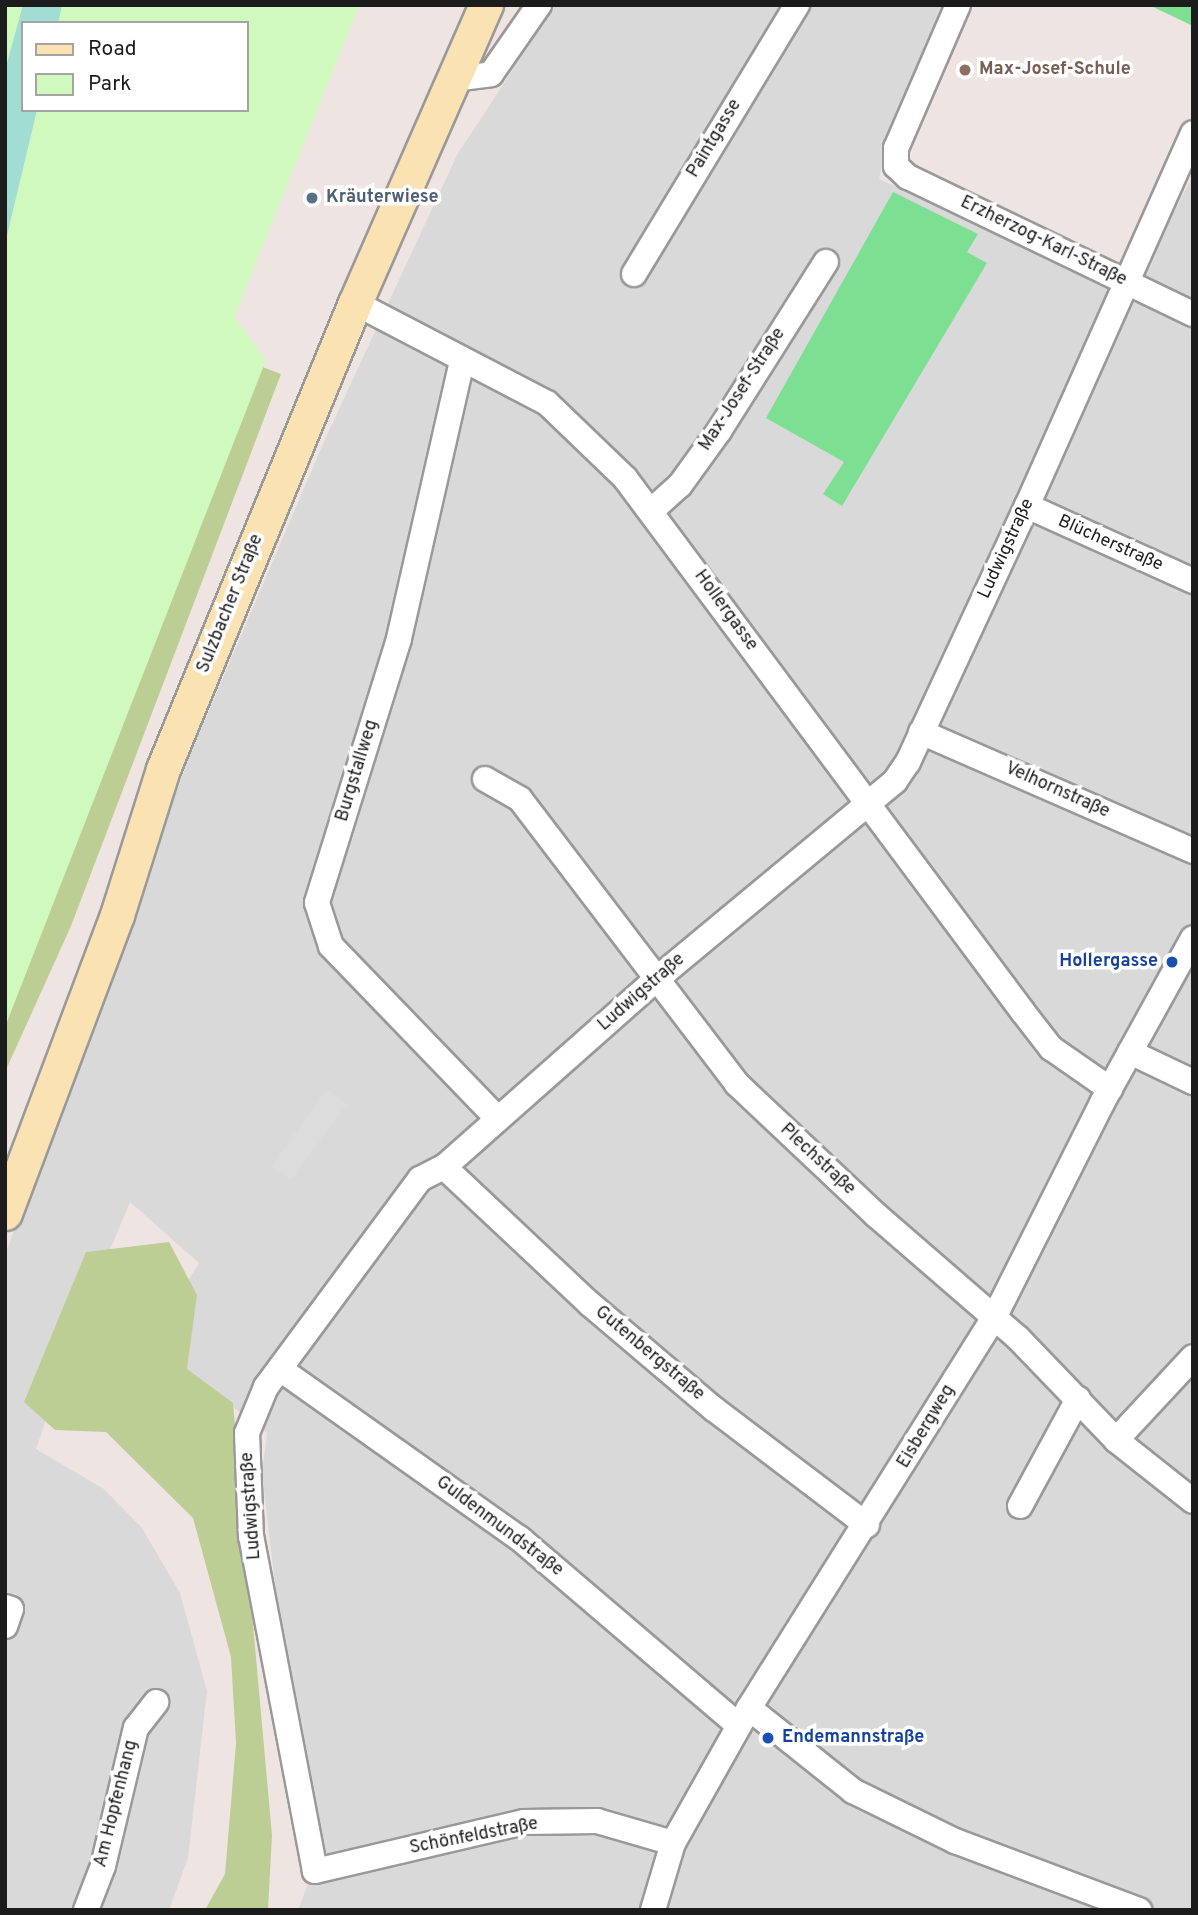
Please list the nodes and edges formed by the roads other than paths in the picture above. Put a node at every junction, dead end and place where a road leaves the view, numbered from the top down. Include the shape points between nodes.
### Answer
1 (486, 5) edge
2 (539, 5) edge
3 (797, 5) edge
4 (958, 5) edge
5 (453, 79) junction
6 (1193, 133) edge
7 (826, 261) dead end
8 (634, 274) dead end
9 (1125, 282) junction
10 (355, 303) junction
11 (1193, 314) edge
12 (463, 361) junction
13 (1027, 506) junction
14 (651, 512) junction
15 (1193, 581) edge
16 (921, 732) junction
17 (485, 779) dead end
18 (865, 802) junction
19 (1193, 851) edge
20 (1193, 938) edge
21 (659, 977) junction
22 (1130, 1052) junction
23 (1193, 1082) edge
24 (1110, 1089) junction
25 (497, 1118) junction
26 (444, 1167) junction
27 (5, 1213) edge
28 (994, 1318) junction
29 (1193, 1357) edge
30 (280, 1369) junction
31 (1078, 1399) junction
32 (1116, 1440) junction
33 (1193, 1501) edge
34 (1020, 1506) dead end
35 (867, 1525) junction
36 (5, 1607) edge
37 (5, 1626) edge
38 (156, 1702) dead end
39 (744, 1717) junction
40 (673, 1843) junction
41 (315, 1871) joint
42 (86, 1910) edge
43 (653, 1910) edge
44 (1139, 1910) edge

1 - 5 main road, Sulzbacher Straße
2 - 5 street via 491,74
3 - 8 street, Paintgasse
4 - 9 street, Erzherzog-Karl-Straße via 896,148 896,166 908,177
5 - 10 main road, Sulzbacher Straße
6 - 9 street, Ludwigstraße
7 - 14 street, Max-Josef-Straße via 719,431 680,485
9 - 11 street, Erzherzog-Karl-Straße
9 - 13 street, Ludwigstraße
10 - 12 street, Hollergasse
10 - 27 main road, Sulzbacher Straße via 163,769 117,915
12 - 14 street, Hollergasse via 547,402 625,478
12 - 25 street, Burgstallweg via 399,639 317,903 331,946
13 - 15 street, Blücherstraße
13 - 16 street, Ludwigstraße
14 - 18 street, Hollergasse
16 - 18 street, Ludwigstraße via 895,781
16 - 19 street, Velhornstraße
17 - 21 street, Plechstraße via 520,799
18 - 21 street, Ludwigstraße
18 - 24 street, Hollergasse via 1051,1048
20 - 22 street, Eisbergweg
21 - 25 street, Ludwigstraße
21 - 28 street, Plechstraße via 737,1084
22 - 23 street
22 - 24 street, Eisbergweg
24 - 28 street, Eisbergweg
25 - 26 street, Ludwigstraße
26 - 30 street, Ludwigstraße via 420,1179
26 - 35 street, Gutenbergstraße via 590,1304 704,1401
28 - 31 street, Plechstraße
28 - 35 street, Eisbergweg
29 - 32 street
30 - 39 street, Guldenmundstraße via 519,1538
30 - 41 street, Ludwigstraße via 266,1387 247,1433 251,1537
31 - 32 street, Plechstraße
31 - 34 street
32 - 33 street, Plechstraße
35 - 39 street, Eisbergweg
36 - 37 street via 11,1609
38 - 42 street, Am Hopfenhang via 136,1728 103,1866
39 - 40 street, Eisbergweg
39 - 44 street via 853,1791 955,1841
40 - 41 street, Schönfeldstraße via 597,1821 524,1822
40 - 43 street, Eisbergweg

